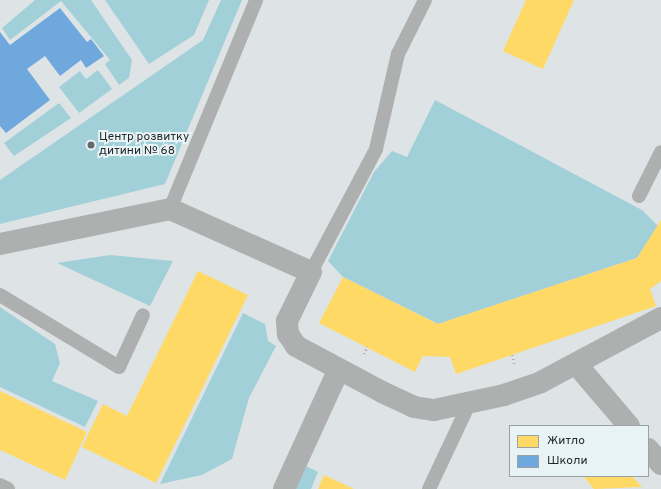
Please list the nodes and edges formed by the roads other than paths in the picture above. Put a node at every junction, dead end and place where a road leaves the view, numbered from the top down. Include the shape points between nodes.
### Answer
1 (256, 0) edge
2 (425, 0) edge
3 (661, 152) edge
4 (639, 196) dead end
5 (170, 209) junction
6 (0, 244) edge
7 (311, 272) junction
8 (0, 295) edge
9 (143, 315) dead end
10 (661, 318) edge
11 (577, 365) junction
12 (338, 371) junction
13 (469, 404) junction
14 (628, 425) edge
15 (649, 450) edge
16 (661, 464) edge
17 (0, 485) edge
18 (8, 489) edge
19 (284, 489) edge
20 (429, 489) edge

1 - 5 lane
2 - 7 lane via 398,54 376,149
3 - 4 lane
5 - 6 street
5 - 7 street
7 - 12 street via 292,308 288,334 296,346
8 - 9 lane via 118,367
10 - 11 street
11 - 13 street via 504,395
11 - 14 street
12 - 13 street via 414,407 434,410
12 - 19 street
13 - 20 lane
15 - 16 street
17 - 18 lane

